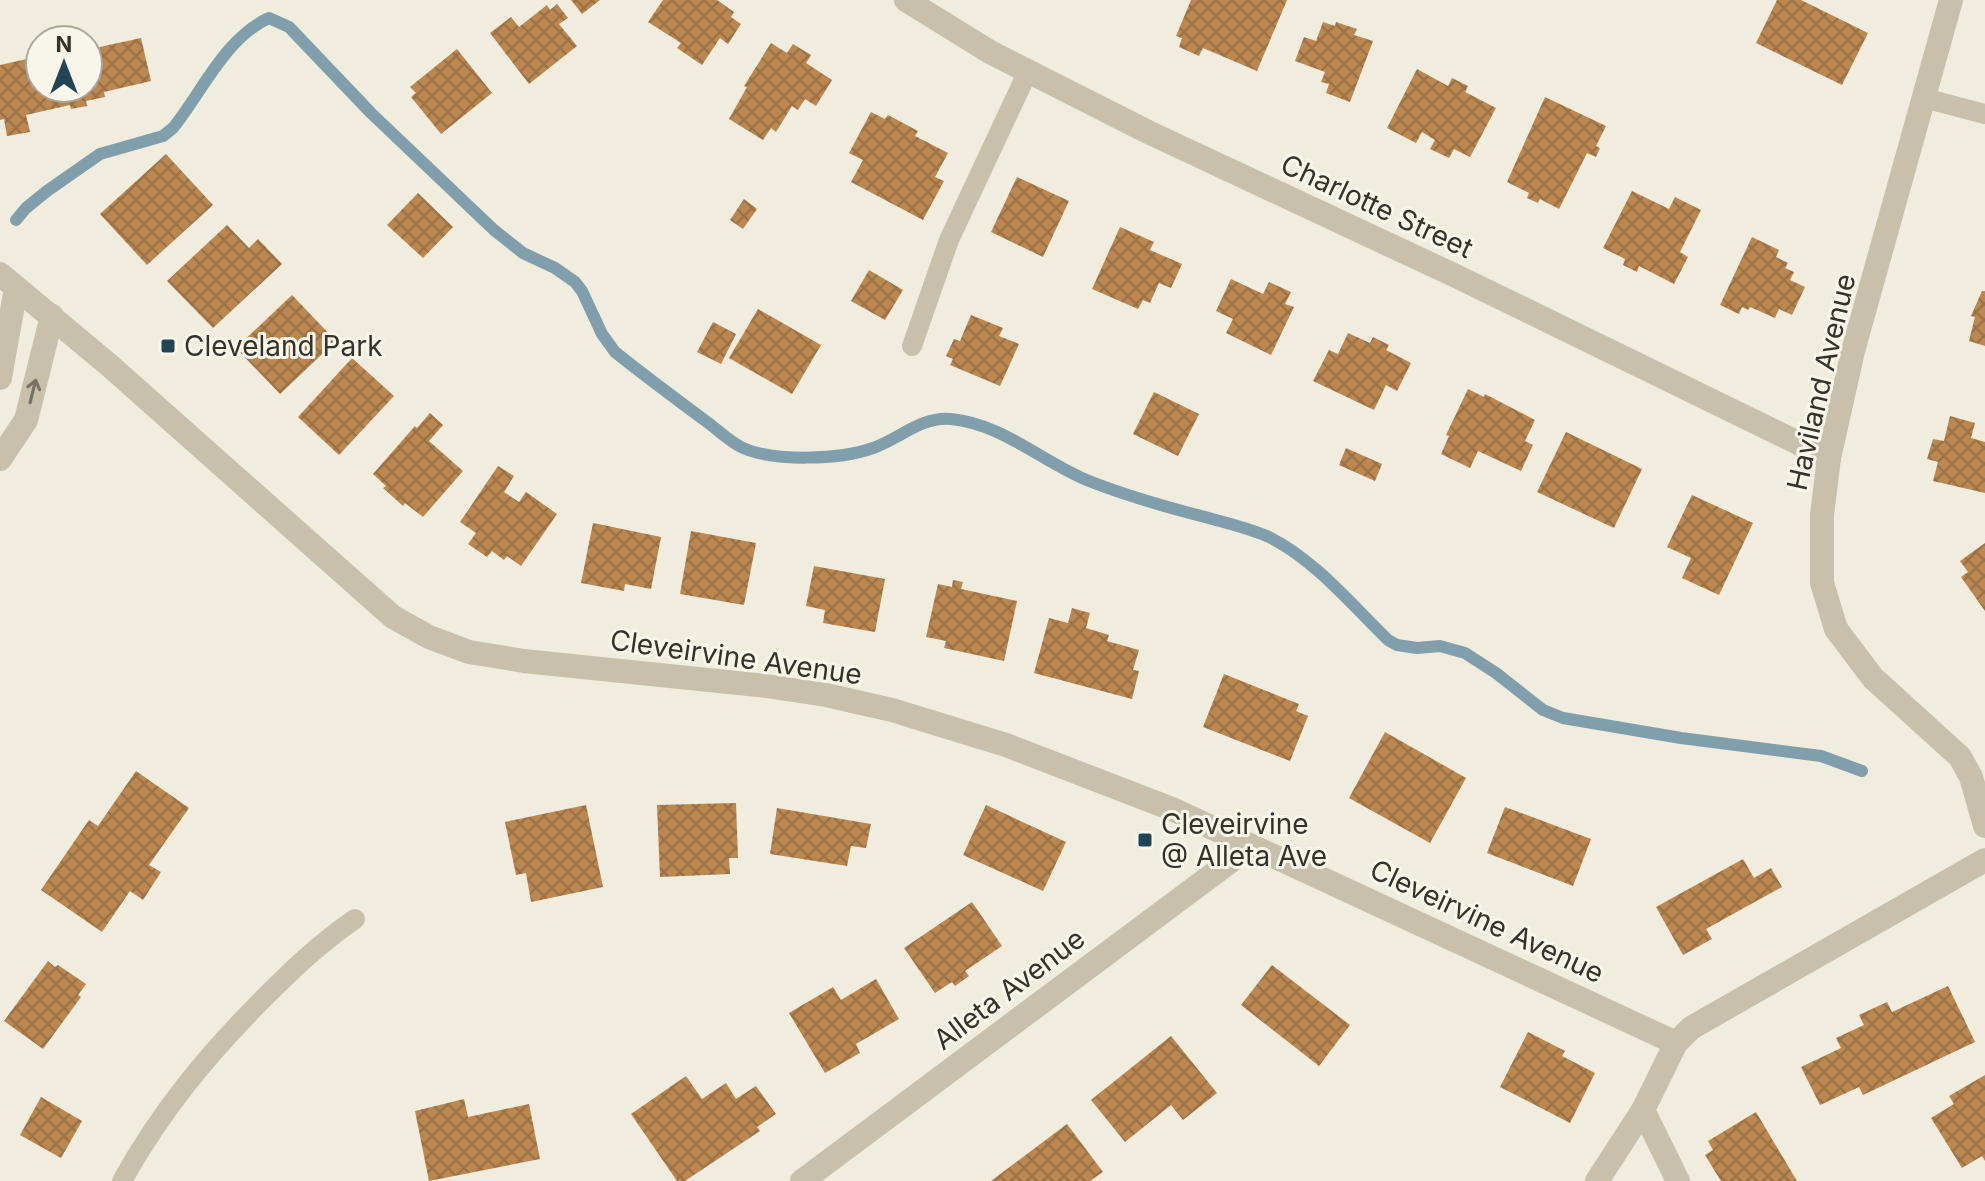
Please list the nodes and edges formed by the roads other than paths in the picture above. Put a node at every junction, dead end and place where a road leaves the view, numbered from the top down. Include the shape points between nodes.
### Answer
1 (906, 0) edge
2 (1951, 0) edge
3 (1028, 71) junction
4 (1924, 98) junction
5 (1985, 114) edge
6 (8, 281) edge
7 (52, 316) junction
8 (912, 346) dead end
9 (0, 378) edge
10 (1829, 458) junction
11 (0, 459) edge
12 (1978, 774) edge
13 (1985, 826) edge
14 (1251, 846) junction
15 (1985, 860) edge
16 (355, 919) dead end
17 (1676, 1043) junction
18 (1643, 1110) junction
19 (122, 1181) edge
20 (802, 1181) edge
21 (1597, 1181) edge
22 (1678, 1181) edge

1 - 3 street, Charlotte Street
2 - 4 street, Haviland Avenue
3 - 8 lane via 949,240
3 - 10 street, Charlotte Street
4 - 5 lane
4 - 10 street, Haviland Avenue via 1853,351
6 - 7 street, Cleveirvine Avenue
6 - 9 street
11 -> 7 street via 26,420
7 - 14 street, Cleveirvine Avenue via 393,617 429,637 469,652 524,661 766,686 892,710 1006,745 1172,809
10 - 12 street, Haviland Avenue via 1822,583 1836,629 1873,678
12 - 13 street, Haviland Avenue
14 - 17 street, Cleveirvine Avenue
14 - 20 street, Alleta Avenue
15 - 17 street via 1691,1028
16 - 19 lane via 317,945 219,1043 186,1082
17 - 18 street
18 - 21 street
18 - 22 street

